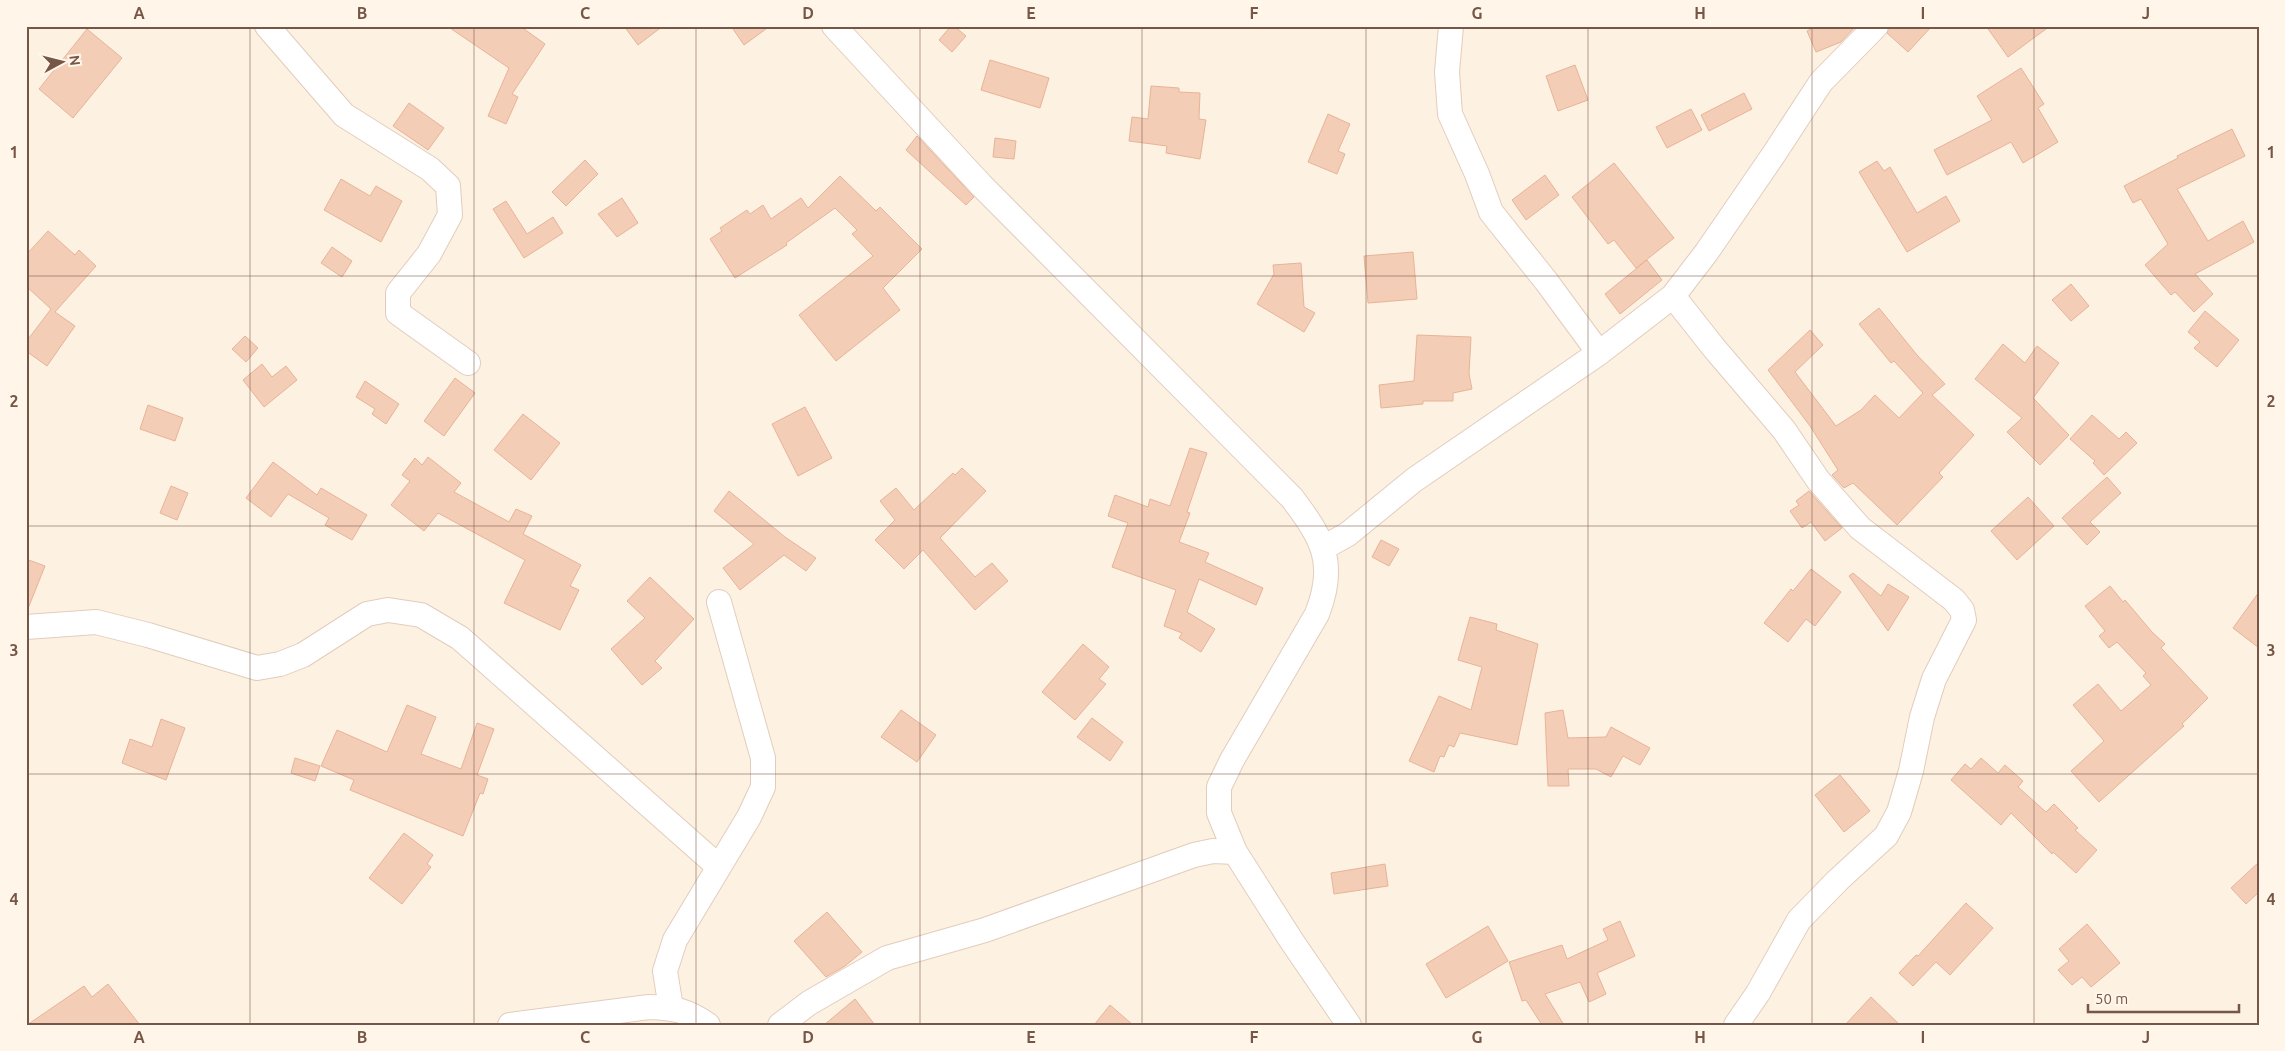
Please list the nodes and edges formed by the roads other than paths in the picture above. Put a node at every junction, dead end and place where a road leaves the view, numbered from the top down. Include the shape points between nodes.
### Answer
1 (267, 26) edge
2 (834, 26) edge
3 (1451, 26) edge
4 (1876, 26) edge
5 (1673, 296) junction
6 (1598, 353) junction
7 (468, 363) dead end
8 (1323, 548) junction
9 (719, 602) dead end
10 (26, 627) edge
11 (1235, 852) junction
12 (719, 867) junction
13 (671, 1008) junction
14 (510, 1025) edge
15 (708, 1025) edge
16 (780, 1025) edge
17 (1349, 1025) edge
18 (1736, 1025) edge

1 - 7 street via 344,116 430,169 448,186 450,215 429,254 398,293 398,313
2 - 8 street via 981,185 1292,498 1314,527
3 - 6 street via 1447,72 1450,114 1491,212
4 - 5 street via 1820,82 1706,253
5 - 6 street
5 - 18 street via 1854,521 1954,600 1962,610 1964,620 1934,679 1900,812 1886,836 1799,920
6 - 8 street via 1414,480 1348,534
8 - 11 street via 1326,580 1317,614 1219,787 1219,813
9 - 12 street via 763,758 762,787 749,817
10 - 12 street via 96,622 257,668 303,655 367,614 388,610 421,615 460,638
11 - 16 street via 1213,851 1194,855 985,930 887,958 809,1003
11 - 17 street
12 - 13 street via 675,940 665,971
13 - 14 street via 649,1007
13 - 15 street via 692,1013

